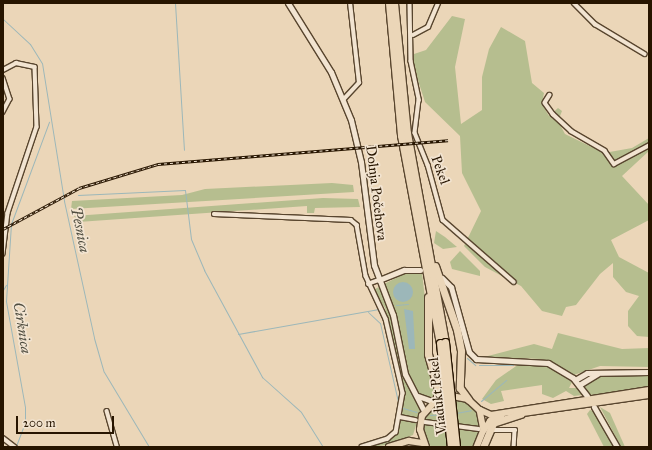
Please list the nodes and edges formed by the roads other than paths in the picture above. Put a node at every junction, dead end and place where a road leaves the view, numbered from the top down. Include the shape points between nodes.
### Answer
1 (288, 3) edge
2 (350, 3) edge
3 (389, 3) edge
4 (394, 3) edge
5 (410, 3) edge
6 (438, 3) edge
7 (574, 3) edge
8 (413, 35) junction
9 (646, 54) dead end
10 (3, 70) edge
11 (3, 78) edge
12 (550, 95) dead end
13 (344, 99) junction
14 (3, 112) edge
15 (649, 145) edge
16 (214, 214) dead end
17 (427, 241) junction
18 (3, 254) edge
19 (423, 270) junction
20 (442, 278) dead end
21 (379, 280) junction
22 (514, 282) dead end
23 (368, 284) junction
24 (442, 342) junction
25 (649, 372) edge
26 (600, 373) junction
27 (575, 380) junction
28 (579, 385) junction
29 (649, 390) edge
30 (416, 395) junction
31 (587, 396) dead end
32 (647, 396) edge
33 (468, 399) junction
34 (434, 400) junction
35 (594, 407) dead end
36 (480, 410) junction
37 (107, 411) dead end
38 (424, 411) junction
39 (521, 414) junction
40 (400, 417) junction
41 (416, 420) dead end
42 (425, 422) dead end
43 (482, 429) junction
44 (420, 430) junction
45 (492, 430) dead end
46 (3, 438) edge
47 (405, 442) junction
48 (425, 445) edge
49 (14, 447) edge
50 (117, 447) edge
51 (362, 447) edge
52 (389, 447) edge
53 (451, 447) edge
54 (456, 447) edge
55 (478, 447) edge
56 (483, 447) edge
57 (514, 447) edge
58 (617, 447) edge

1 - 13 main road, Dolnja Počehova
2 - 13 street via 359,83
3 - 19 highway via 399,119
4 - 17 highway via 399,79
5 - 8 street, Pekel
6 - 8 street via 428,28
7 - 9 street via 595,24
8 - 22 street, Pekel via 411,61 419,100 415,133 428,165 443,220
10 - 18 street via 11,64 24,63 35,67 36,134 8,213
11 - 14 street via 10,99
12 - 15 street via 544,103 550,111 571,131 605,151 614,164
13 - 21 main road, Dolnja Počehova via 358,144 367,230
16 - 23 street, Dolnja Počehova via 351,220 359,228
17 - 24 highway
17 - 33 highway via 457,330 461,351 460,388
19 - 21 main road via 404,270
19 - 24 highway
19 - 34 highway via 428,354 439,393
20 - 27 main road via 450,287 468,352 476,359 539,361 558,367
21 - 23 street
21 - 30 main road, Dolnja Počehova via 396,326 406,374
23 - 40 street via 383,310 391,336 403,393
24 - 53 highway, Viadukt Pekel, bridge
24 - 54 highway, Viadukt Pekel, bridge
25 - 26 main road
26 - 27 main road via 587,373
26 - 28 main road
27 - 28 main road
28 - 31 main road
29 - 36 highway via 491,415
30 - 34 main road
30 - 38 main road, Dolnja Počehova
32 - 39 highway
33 - 34 main road via 453,395
33 - 36 main road
34 - 38 main road
35 - 58 main road
36 - 43 main road
37 - 50 street
38 - 44 main road
39 - 43 highway via 493,419
39 - 56 highway via 493,423
40 - 41 street
40 - 51 street via 391,437
42 - 43 street
43 - 55 main road
44 - 47 main road
44 - 48 main road
45 - 57 street via 515,430
46 - 49 street
47 - 48 main road
47 - 52 main road

